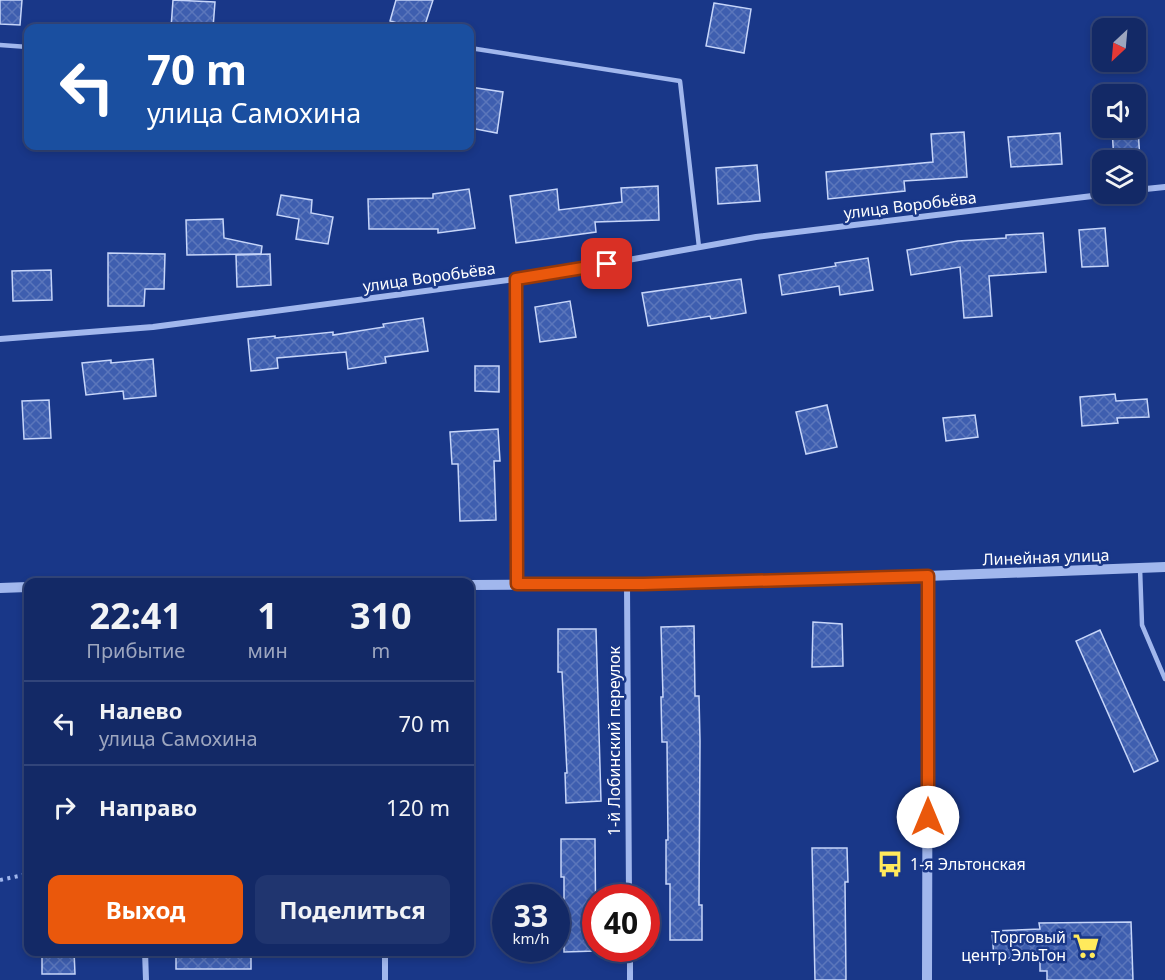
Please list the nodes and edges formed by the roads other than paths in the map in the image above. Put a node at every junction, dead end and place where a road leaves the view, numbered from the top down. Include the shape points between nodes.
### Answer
1 (0, 45) edge
2 (24, 47) edge
3 (474, 49) edge
4 (1165, 187) edge
5 (1146, 189) edge
6 (1092, 196) edge
7 (699, 247) junction
8 (516, 279) junction
9 (0, 339) edge
10 (1165, 567) edge
11 (1140, 568) junction
12 (928, 576) junction
13 (517, 584) junction
14 (627, 584) junction
15 (474, 585) edge
16 (24, 587) edge
17 (0, 588) edge
18 (1165, 679) edge
19 (629, 884) edge
20 (145, 956) edge
21 (385, 956) edge
22 (630, 962) edge
23 (146, 980) edge
24 (385, 980) edge
25 (630, 980) edge
26 (927, 980) edge

1 - 2 lane
3 - 7 lane via 680,81
4 - 5 street
6 - 7 street, улица Воробьёва
7 - 8 street, улица Воробьёва
8 - 9 street, улица Воробьёва via 153,327
8 - 13 lane
10 - 11 street, Линейная улица
11 - 12 street, Линейная улица
11 - 18 lane via 1142,625
12 - 14 street, Линейная улица
12 - 26 street
13 - 14 street, Линейная улица
13 - 15 street, Линейная улица
14 - 19 street, 1-й Лобинский переулок
16 - 17 street
20 - 23 street
21 - 24 street
22 - 25 street

